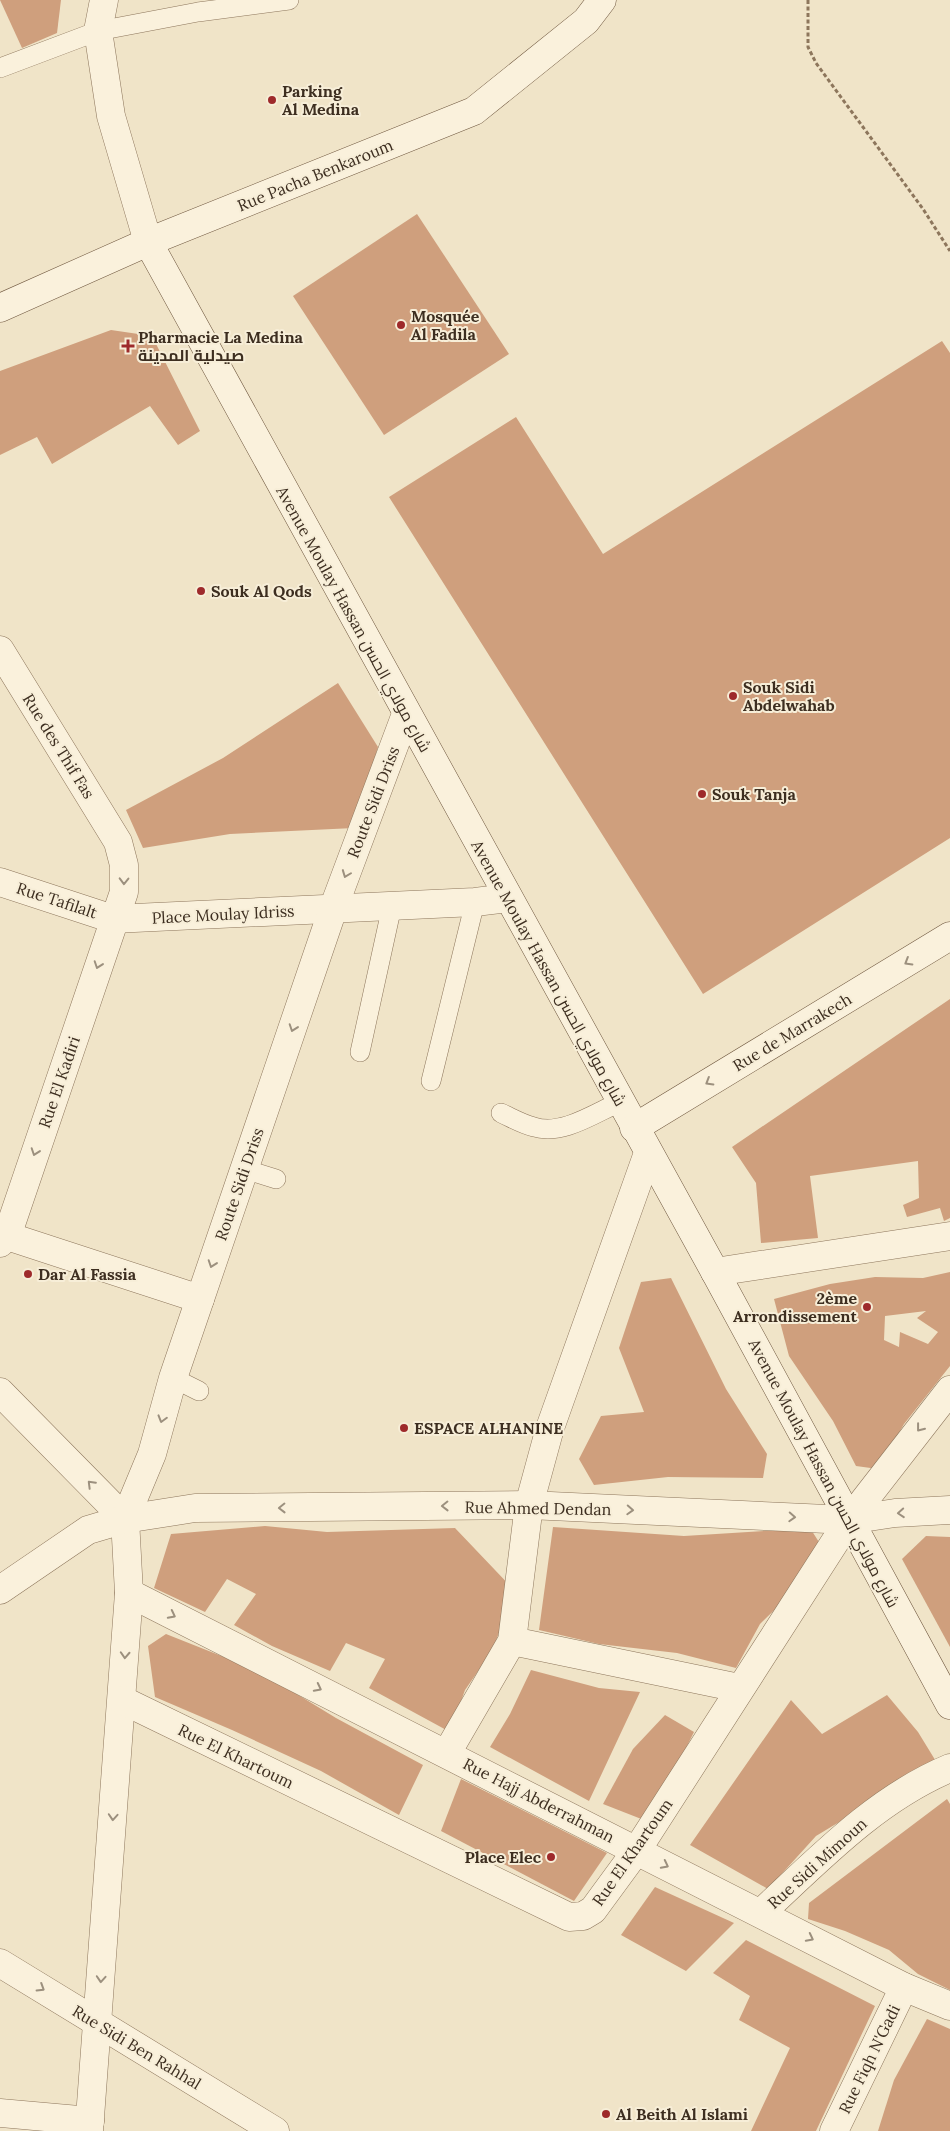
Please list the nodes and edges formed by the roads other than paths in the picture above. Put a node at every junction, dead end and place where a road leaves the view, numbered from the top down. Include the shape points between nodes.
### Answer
1 (104, 0) edge
2 (290, 0) edge
3 (602, 0) edge
4 (98, 31) junction
5 (0, 68) edge
6 (148, 242) junction
7 (0, 308) edge
8 (0, 650) edge
9 (406, 714) junction
10 (0, 882) edge
11 (508, 898) junction
12 (474, 902) junction
13 (392, 906) junction
14 (333, 909) junction
15 (114, 919) junction
16 (950, 936) edge
17 (360, 1052) dead end
18 (431, 1081) dead end
19 (620, 1102) junction
20 (501, 1113) dead end
21 (634, 1128) junction
22 (648, 1153) junction
23 (244, 1168) junction
24 (276, 1179) dead end
25 (950, 1236) edge
26 (4, 1239) edge
27 (715, 1272) junction
28 (200, 1299) junction
29 (173, 1378) junction
30 (199, 1390) dead end
31 (950, 1390) edge
32 (0, 1392) edge
33 (529, 1505) junction
34 (950, 1510) edge
35 (125, 1519) junction
36 (849, 1520) junction
37 (0, 1590) edge
38 (129, 1593) junction
39 (512, 1641) junction
40 (740, 1688) junction
41 (122, 1700) junction
42 (950, 1705) edge
43 (447, 1753) junction
44 (950, 1768) edge
45 (636, 1850) junction
46 (761, 1913) junction
47 (0, 1963) edge
48 (904, 1987) junction
49 (950, 2006) edge
50 (98, 2023) junction
51 (0, 2113) edge
52 (90, 2126) edge
53 (275, 2131) edge
54 (834, 2131) edge

1 - 4 street, Avenue Moulay Hassan شارع مولاي الحسن
2 - 4 lane via 198,12
3 - 6 street, Rue Pacha Benkaroum via 586,21 474,111
4 - 5 lane
4 - 6 street, Avenue Moulay Hassan شارع مولاي الحسن via 111,116
6 - 7 street, Rue Pacha Benkaroum
6 - 9 street, Avenue Moulay Hassan شارع مولاي الحسن
8 -> 15 street, Rue des Thif Fas via 118,842 124,865 124,892
9 - 11 street, Avenue Moulay Hassan شارع مولاي الحسن
9 -> 14 street, Route Sidi Driss
10 - 15 street, Rue Tafilalt
11 - 12 street, Place Moulay Idriss
11 - 19 street, Avenue Moulay Hassan شارع مولاي الحسن
12 - 13 street, Place Moulay Idriss
12 - 18 lane
13 - 14 street, Place Moulay Idriss
13 - 17 lane
14 - 15 street, Place Moulay Idriss
14 -> 23 street, Route Sidi Driss
15 -> 26 street, Rue El Kadiri
16 -> 21 street, Rue de Marrakech
19 - 20 lane via 567,1126 551,1129 536,1128
19 - 21 street, Avenue Moulay Hassan شارع مولاي الحسن
21 - 22 street, Avenue Moulay Hassan شارع مولاي الحسن
22 - 27 street, Avenue Moulay Hassan شارع مولاي الحسن
22 - 33 street via 550,1428
23 - 24 lane
23 -> 28 street, Route Sidi Driss
25 - 27 street
26 - 28 street
27 - 36 street, Avenue Moulay Hassan شارع مولاي الحسن
28 - 29 street, Route Sidi Driss
29 - 30 lane
29 -> 35 street, Route Sidi Driss via 152,1454
31 -> 36 street, Rue El Khartoum
35 -> 32 street
33 -> 35 street, Rue Ahmed Dendan via 195,1508
33 -> 36 street, Rue Ahmed Dendan
33 - 39 street
34 -> 36 street, Rue Ahmed Dendan
35 - 37 street via 88,1530
35 - 38 street
36 - 40 street, Rue El Khartoum
36 - 42 street, Avenue Moulay Hassan شارع مولاي الحسن
38 -> 41 street
38 -> 43 street, Rue Hajj Abderrahman
39 - 40 street
39 - 43 street
40 - 45 street, Rue El Khartoum
41 - 45 street, Rue El Khartoum via 569,1917 583,1916 593,1910
41 -> 50 street
43 - 45 street, Rue Hajj Abderrahman
44 - 46 street, Rue Sidi Mimoun via 936,1773 886,1804 842,1836
45 -> 46 street, Rue Hajj Abderrahman
46 -> 48 street, Rue Hajj Abderrahman
47 -> 50 street, Rue Sidi Ben Rahhal
48 - 49 street, Rue Hajj Abderrahman
48 - 54 street, Rue Fiqh N'Gadi
50 - 52 street
50 - 53 street, Rue Sidi Ben Rahhal
51 - 52 street

